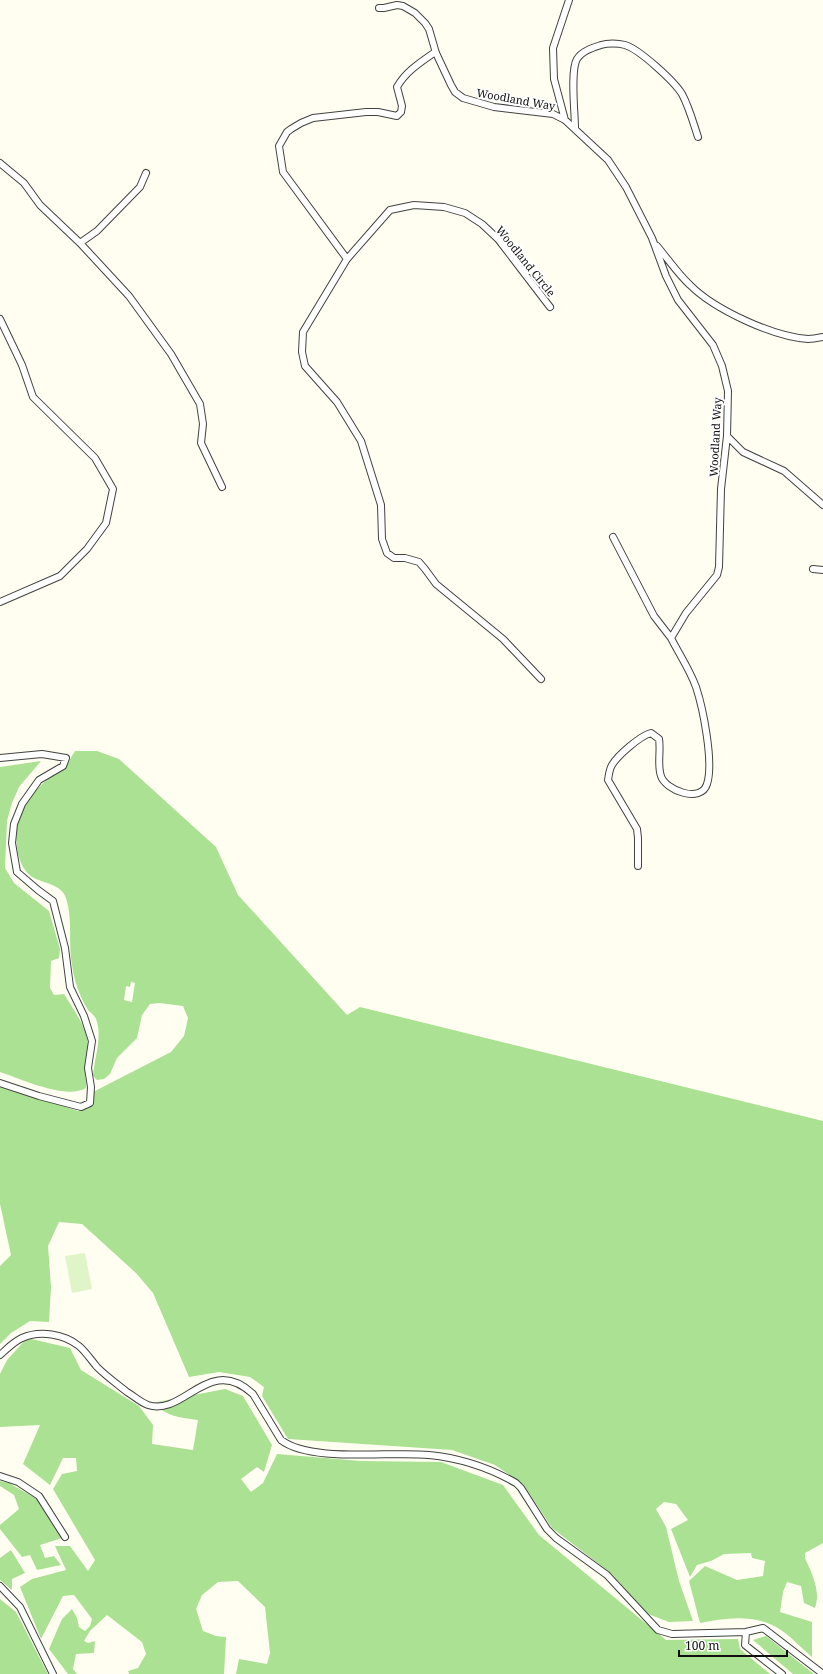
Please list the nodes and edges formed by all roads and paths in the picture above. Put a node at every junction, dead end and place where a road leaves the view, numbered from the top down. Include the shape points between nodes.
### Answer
1 (569, 0) edge
2 (379, 8) dead end
3 (435, 52) junction
4 (566, 120) junction
5 (575, 128) junction
6 (698, 137) dead end
7 (0, 163) edge
8 (146, 173) dead end
9 (653, 242) junction
10 (80, 243) junction
11 (347, 259) junction
12 (550, 307) dead end
13 (0, 319) edge
14 (823, 337) edge
15 (727, 436) junction
16 (222, 487) dead end
17 (823, 505) edge
18 (613, 537) dead end
19 (813, 569) dead end
20 (823, 570) edge
21 (0, 602) edge
22 (671, 638) junction
23 (541, 679) dead end
24 (0, 758) edge
25 (638, 866) dead end
26 (0, 1083) edge
27 (0, 1355) edge
28 (0, 1476) edge
29 (66, 1537) dead end
30 (0, 1586) edge
31 (746, 1632) junction
32 (53, 1674) edge
33 (782, 1674) edge
34 (823, 1674) edge

1 - 4 street via 553,48 554,79
2 - 3 street, Woodland Way via 397,5 415,13 429,29
3 - 4 street, Woodland Way via 455,92 463,98 494,107 553,114
3 - 11 street via 402,78 397,87 402,106 397,116 366,112 313,118 290,129 279,146 283,172
4 - 5 street, Woodland Way
5 - 6 street via 574,90 577,59 586,51 605,44 624,45 645,58 678,89 689,109
5 - 9 street, Woodland Way via 608,160 622,181
7 - 10 street via 24,183 40,205
8 - 10 street via 140,187 98,231
9 - 14 street via 690,286 710,301 751,323 785,336 809,339
9 - 15 street, Woodland Way via 678,300 712,345 722,366 728,391
10 - 16 street via 129,296 175,360 200,404 203,424 201,442
11 - 12 street, Woodland Circle via 390,210 414,204 444,207 465,213 498,239
11 - 23 street, Woodland Circle via 303,332 302,352 305,366 337,402 361,441 381,505 382,539 387,553 394,558 419,562 436,584 503,639
13 - 21 street via 22,364 33,397 95,458 113,489 106,523 87,549 60,576
15 - 17 street via 743,452 784,471
15 - 22 street, Woodland Way via 721,489 717,575 683,617
18 - 22 street via 654,616
19 - 20 street
22 - 25 street via 695,686 707,739 709,772 707,784 700,793 692,795 666,784 660,772 659,739 651,733 641,738 611,766 610,785 636,829
24 - 26 street via 42,754 66,758 63,766 39,780 22,804 14,824 12,843 17,872 53,900 65,948 70,988 84,1016 92,1041 88,1068 90,1103 81,1107
27 - 31 street via 22,1338 48,1334 60,1336 80,1347 103,1373 147,1405 167,1404 203,1386 224,1380 248,1389 258,1400 281,1440 302,1450 329,1453 428,1454 475,1464 516,1483 547,1529 607,1576 658,1630 672,1634
28 - 29 street via 18,1482 39,1496
30 - 32 street via 20,1607
31 - 33 street via 745,1644
31 - 34 street via 763,1628

